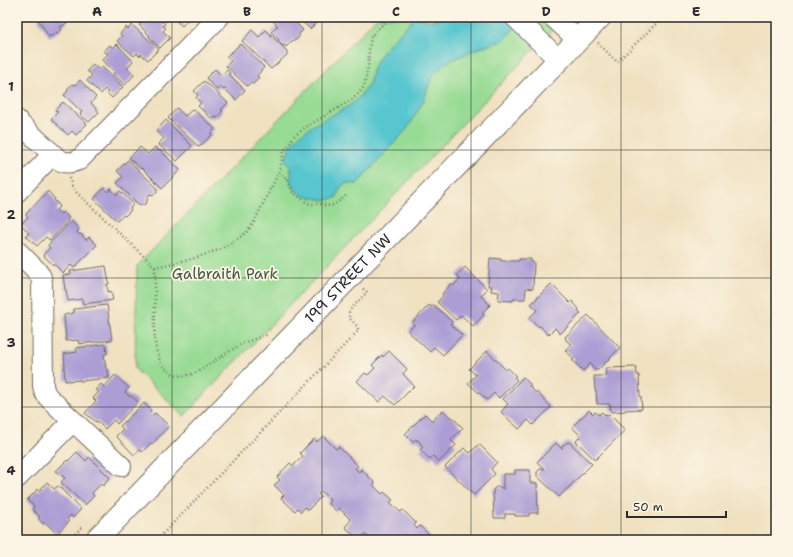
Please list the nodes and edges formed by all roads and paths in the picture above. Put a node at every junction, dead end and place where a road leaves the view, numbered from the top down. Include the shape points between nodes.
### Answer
1 (219, 17) edge
2 (390, 17) edge
3 (553, 17) edge
4 (663, 17) edge
5 (519, 22) edge
6 (588, 29) edge
7 (559, 60) junction
8 (18, 123) edge
9 (59, 159) junction
10 (279, 172) junction
11 (17, 192) edge
12 (346, 195) dead end
13 (17, 251) edge
14 (155, 267) junction
15 (349, 311) dead end
16 (270, 333) dead end
17 (72, 421) junction
18 (121, 466) dead end
19 (17, 478) edge
20 (96, 540) edge
21 (157, 540) edge

1 - 9 street via 79,160 73,162
2 - 10 path via 371,36 364,88 352,99 294,136 284,151
3 - 6 street
4 - 6 path via 617,62
5 - 7 street
6 - 7 main road, 199 STREET NW
7 - 20 main road, 199 STREET NW
8 - 9 street
9 - 11 street
9 - 14 path via 76,192
10 - 12 path via 288,181 293,192 307,203 334,205
10 - 14 path via 254,222 239,238 210,253
13 - 17 street via 41,277 45,393
14 - 16 path via 155,342 159,358 169,373 188,376 243,343
15 - 21 path via 349,318 358,326 358,331
17 - 18 street
17 - 19 street

